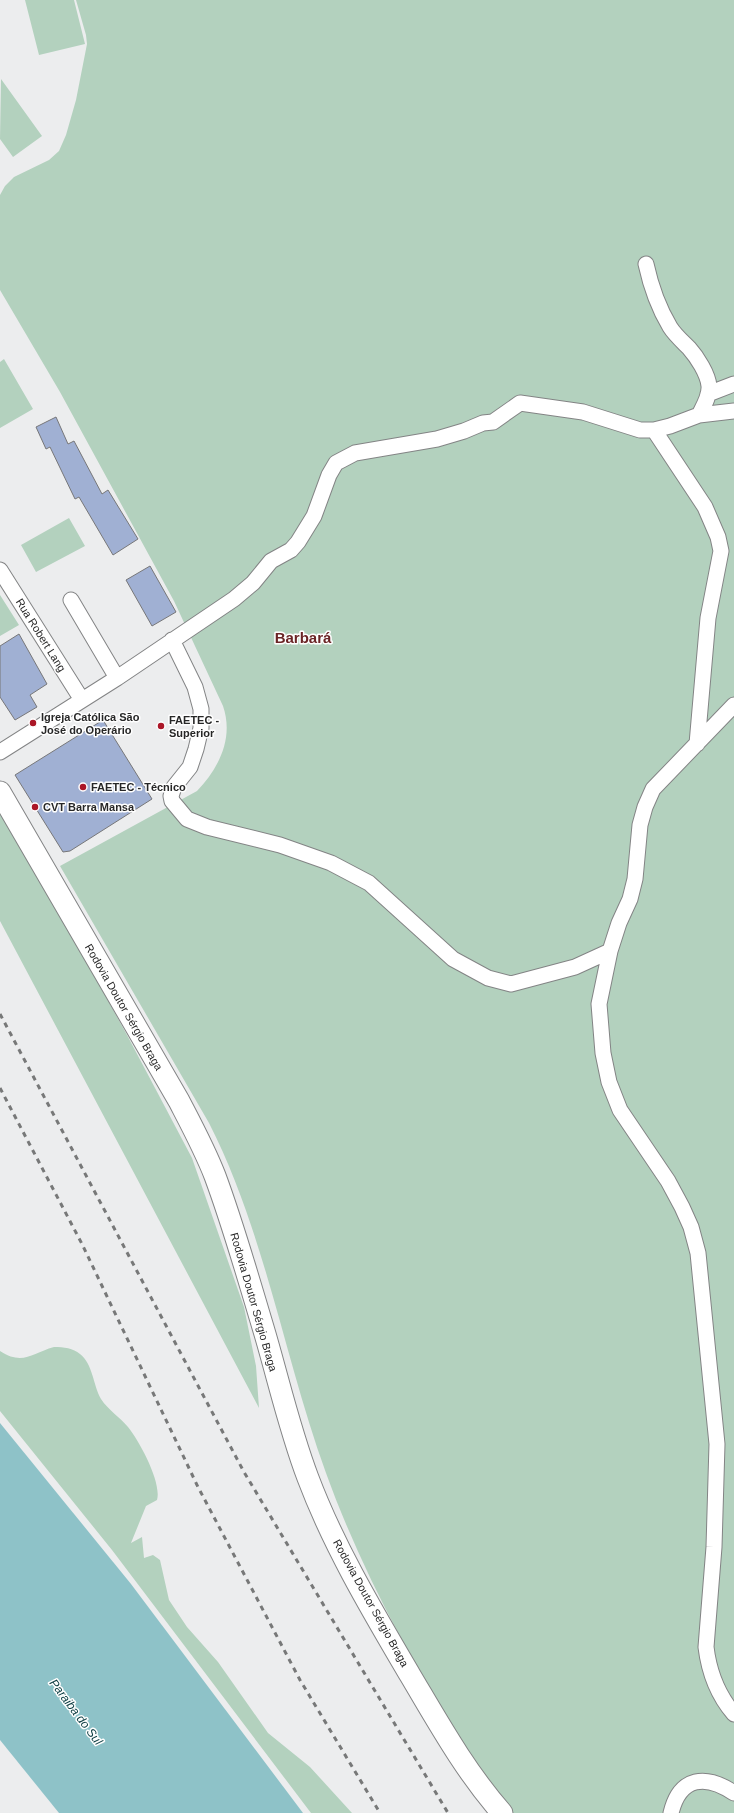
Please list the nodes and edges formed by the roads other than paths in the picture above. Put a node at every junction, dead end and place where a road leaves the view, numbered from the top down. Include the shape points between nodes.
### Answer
1 (646, 264) dead end
2 (734, 384) edge
3 (708, 394) junction
4 (734, 411) edge
5 (699, 415) junction
6 (654, 430) junction
7 (0, 570) edge
8 (72, 600) dead end
9 (177, 637) junction
10 (117, 678) junction
11 (82, 700) junction
12 (734, 705) edge
13 (697, 744) junction
14 (0, 752) edge
15 (0, 792) edge
16 (610, 951) junction
17 (734, 1714) edge
18 (734, 1793) edge
19 (502, 1813) edge
20 (671, 1813) edge

1 - 3 street via 662,314 701,366 709,386
2 - 3 street
3 - 5 street
4 - 5 street
5 - 6 street
6 - 9 street via 640,430 583,412 520,403 493,422 483,423 464,431 437,439 347,456 336,463 328,475 314,516 298,542 271,561 253,583 234,599
6 - 13 street via 705,507 718,536 721,552 708,618
7 - 11 street, Rua Robert Lang
8 - 10 street
9 - 10 street
9 - 16 street via 200,709 201,728 194,757 171,796 172,801 188,818 207,827 280,844 331,864 369,883 453,959 488,978 511,984 575,967
10 - 11 street
11 - 14 street
12 - 13 street
13 - 16 street via 653,789 645,807 640,825 635,879
15 - 19 main road, Rodovia Doutor Sérgio Braga via 179,1101 204,1150 226,1209 306,1471 335,1537 383,1629 444,1733
16 - 17 street via 598,1004 609,1082 620,1110 682,1207 698,1253 717,1444 714,1547 706,1647 715,1684
18 - 20 street via 715,1782 692,1783 678,1796

